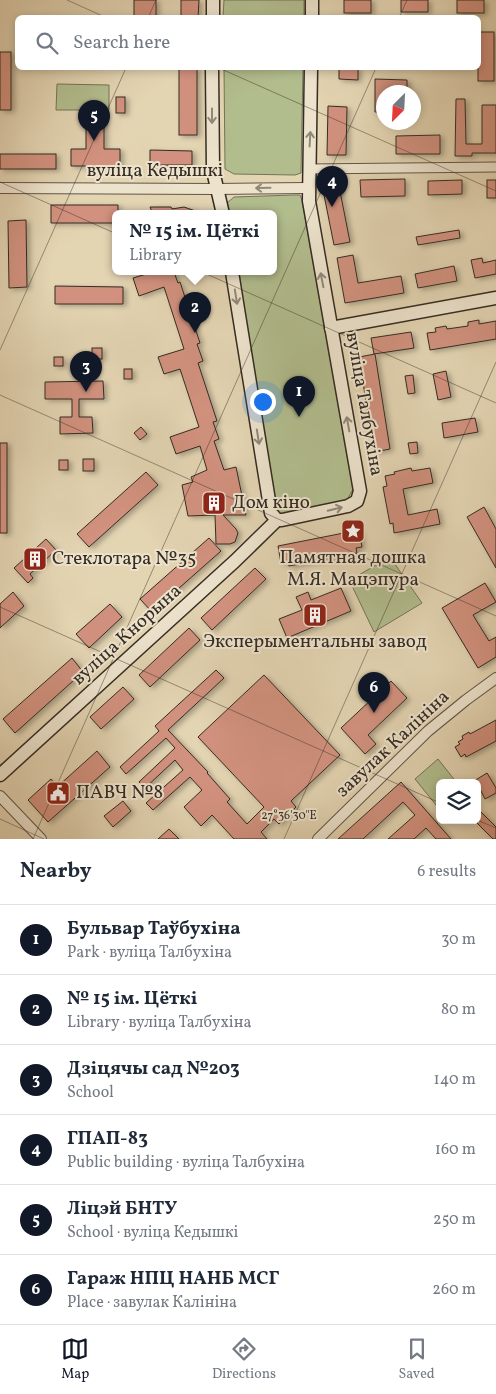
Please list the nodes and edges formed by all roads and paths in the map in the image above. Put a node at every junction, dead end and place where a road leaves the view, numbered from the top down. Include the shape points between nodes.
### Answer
1 (213, 0) edge
2 (312, 0) edge
3 (213, 15) edge
4 (312, 15) edge
5 (212, 70) edge
6 (311, 70) edge
7 (496, 167) edge
8 (309, 169) junction
9 (0, 188) edge
10 (309, 188) junction
11 (217, 189) junction
12 (222, 210) edge
13 (232, 275) edge
14 (496, 298) edge
15 (331, 328) junction
16 (277, 520) junction
17 (496, 678) edge
18 (0, 775) edge
19 (0, 796) edge
20 (41, 839) edge
21 (318, 839) edge

1 - 3 main road
2 - 4 main road
5 -> 11 main road via 213,172
8 -> 6 main road, вуліца Талбухіна
7 - 8 street
8 - 10 main road, вуліца Талбухіна
9 - 11 street, вуліца Кедышкі
10 -> 11 street, вуліца Кедышкі
15 -> 10 main road, вуліца Талбухіна
11 - 12 main road
13 -> 16 main road via 269,504 272,516
14 - 15 main road
16 -> 15 main road, вуліца Талбухіна via 348,506 359,497
16 - 18 main road, вуліца Кнорына
17 - 21 street, завулак Калініна via 428,731
19 - 20 street

